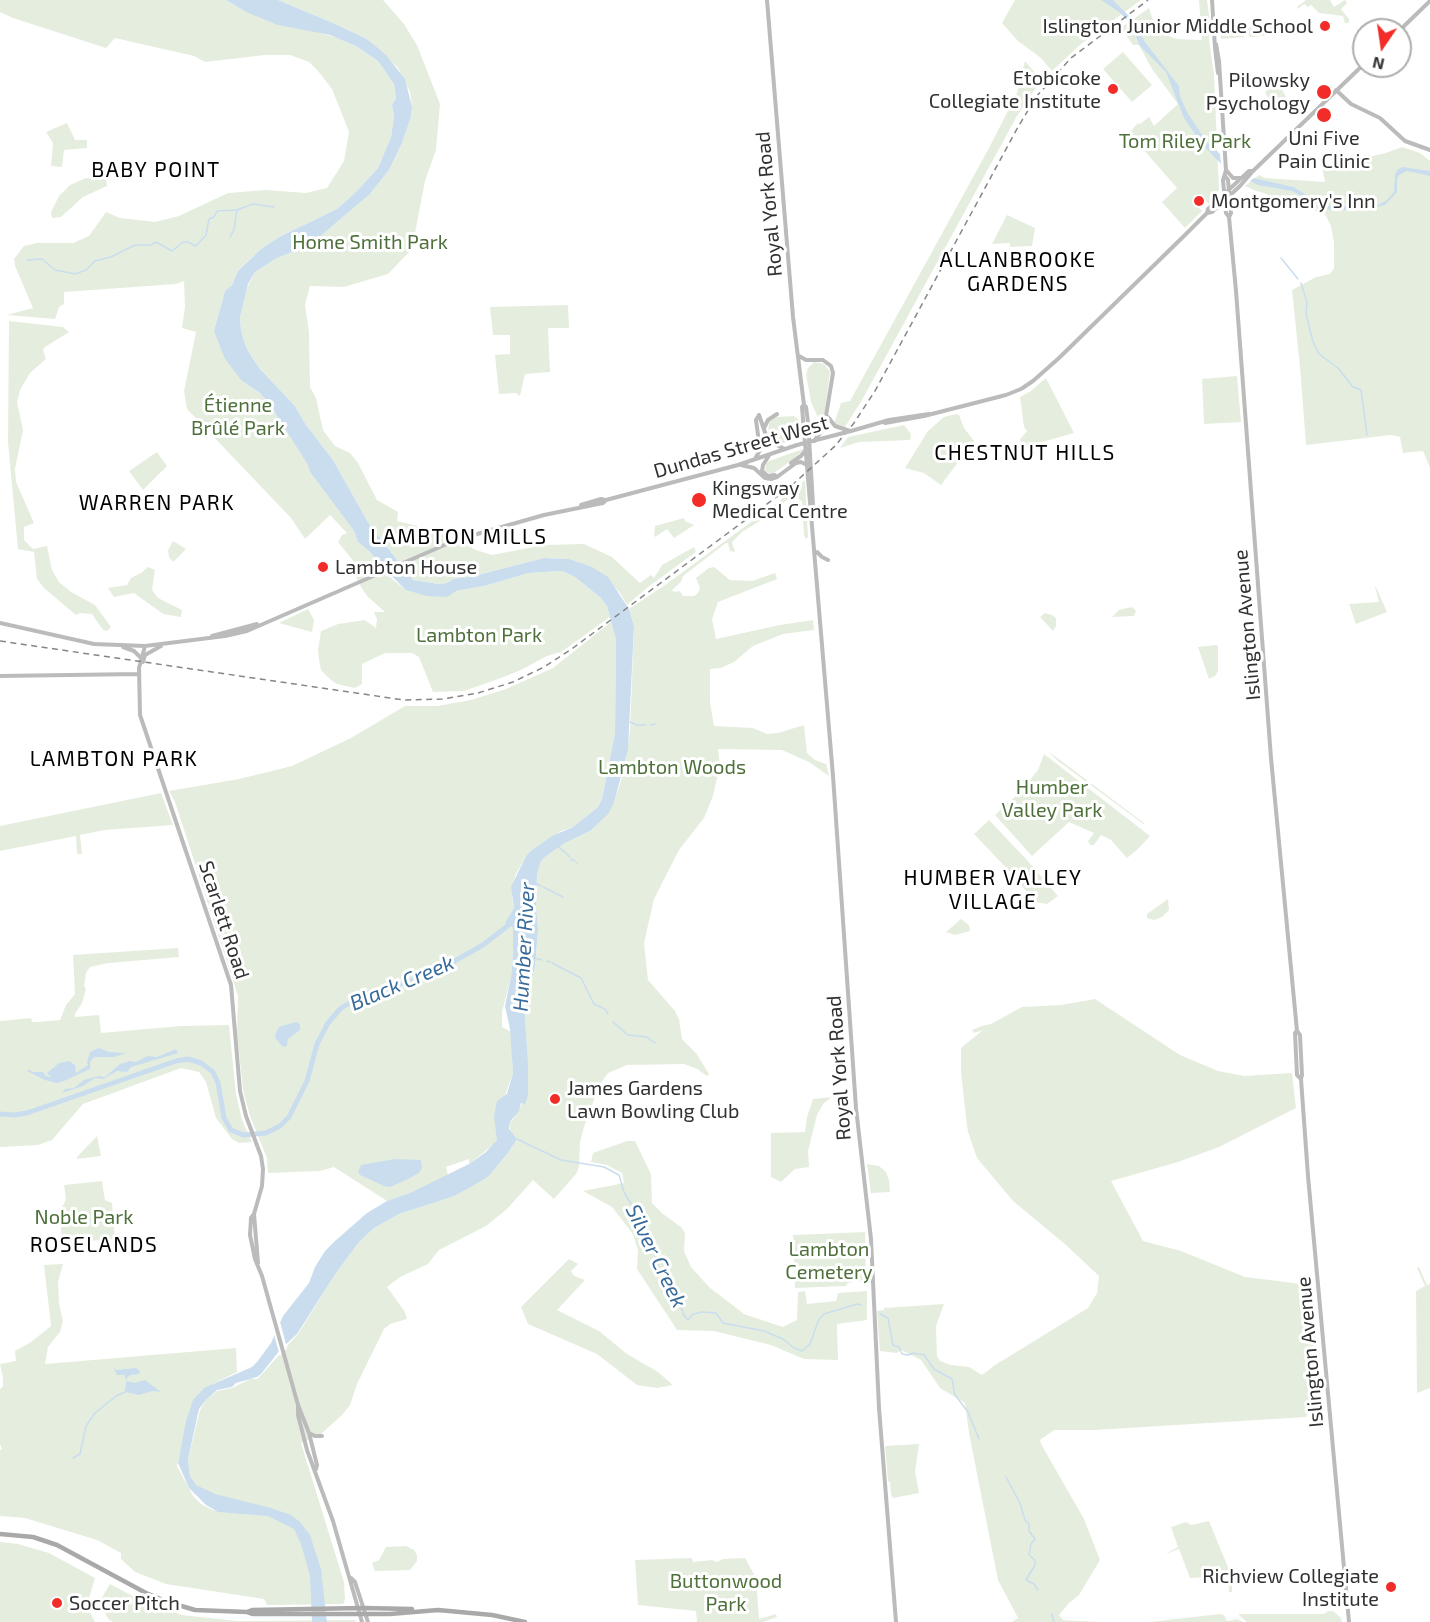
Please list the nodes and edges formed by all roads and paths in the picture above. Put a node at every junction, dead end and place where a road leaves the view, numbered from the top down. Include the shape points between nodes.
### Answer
1 (767, 0) edge
2 (1212, 0) edge
3 (1430, 1) edge
4 (1412, 18) edge
5 (1352, 75) edge
6 (1336, 90) junction
7 (1430, 150) edge
8 (1226, 170) junction
9 (1253, 171) junction
10 (1225, 176) junction
11 (1241, 177) junction
12 (1229, 189) junction
13 (1225, 193) junction
14 (1230, 195) junction
15 (1225, 200) junction
16 (1217, 207) junction
17 (1207, 213) junction
18 (1228, 215) junction
19 (798, 356) junction
20 (807, 360) junction
21 (800, 370) junction
22 (804, 405) junction
23 (777, 414) dead end
24 (827, 418) junction
25 (851, 431) junction
26 (764, 432) junction
27 (814, 441) junction
28 (807, 447) junction
29 (785, 449) junction
30 (770, 454) junction
31 (755, 459) junction
32 (738, 465) junction
33 (808, 468) junction
34 (812, 511) junction
35 (814, 543) junction
36 (817, 567) junction
37 (0, 623) edge
38 (116, 645) junction
39 (162, 645) junction
40 (145, 646) junction
41 (141, 658) junction
42 (139, 674) junction
43 (0, 676) edge
44 (298, 1405) junction
45 (309, 1433) junction
46 (322, 1437) dead end
47 (316, 1469) junction
48 (0, 1534) edge
49 (361, 1611) junction
50 (362, 1622) edge
51 (368, 1622) edge
52 (525, 1622) edge
53 (896, 1622) edge
54 (1349, 1622) edge

1 - 19 main road, Royal York Road
2 - 8 main road, Islington Avenue
3 - 4 main road
5 - 6 main road, Dundas Street West
6 - 7 main road via 1351,104 1380,118 1404,141
6 - 9 main road, Dundas Street West
8 - 10 main road, Islington Avenue
8 - 11 main road via 1233,178
9 - 11 main road, Dundas Street West
9 - 14 main road, Dundas Street West
10 - 12 main road, Islington Avenue
10 - 13 main road, Islington Avenue
11 - 12 main road, Dundas Street West
12 - 13 main road, Dundas Street West
12 - 14 main road, Islington Avenue
13 - 15 main road, Islington Avenue
13 - 17 main road, Dundas Street West
14 - 15 main road, Dundas Street West
14 - 18 main road, Islington Avenue via 1232,213
15 - 16 main road, Dundas Street West
15 - 18 main road, Islington Avenue
16 - 17 main road, Dundas Street West
16 - 18 main road
17 - 25 main road, Dundas Street West via 1059,358 1021,389
18 - 54 main road, Islington Avenue via 1298,1075
19 - 20 main road
19 - 21 main road, Royal York Road
20 - 21 main road
20 - 24 main road via 823,360 833,370
21 - 22 main road, Royal York Road
22 - 28 main road, Royal York Road
22 - 34 main road, Royal York Road via 811,454
23 - 26 main road via 766,423
24 - 25 main road, bridge via 834,426
24 - 27 main road
25 - 27 main road, Dundas Street West, bridge
26 - 29 main road via 769,442
26 - 31 main road via 759,415 756,420 760,450
27 - 29 main road, Dundas Street West, bridge
28 - 30 main road via 801,456 771,476 762,469
28 - 33 main road, Royal York Road
29 - 30 main road, Dundas Street West
30 - 31 main road, Dundas Street West
31 - 32 main road, Dundas Street West
32 - 33 main road via 754,468 770,479 797,463
32 - 39 main road, Dundas Street West via 449,543 262,623 209,638
33 - 34 main road, Royal York Road
34 - 35 main road, Royal York Road
35 - 36 main road, Royal York Road
35 - 36 main road via 818,554 828,560
36 - 53 main road, Royal York Road via 856,1108 871,1239 878,1397
37 - 38 main road, Dundas Street West via 82,642
38 - 40 main road, Dundas Street West
38 - 41 main road
39 - 40 main road, Dundas Street West
39 - 42 main road via 145,655
40 - 41 main road, Scarlett Road
41 - 42 main road, Scarlett Road
42 - 43 main road
42 - 44 main road, Scarlett Road via 140,715 229,978 240,1091 261,1156 263,1175 250,1234
44 - 45 main road, Scarlett Road
44 - 47 main road, Scarlett Road via 307,1450
45 - 46 main road
45 - 47 main road, Scarlett Road
47 - 49 main road, Scarlett Road via 350,1578 355,1582
48 - 49 main road via 33,1537 57,1545 168,1602 210,1612
49 - 50 main road, Scarlett Road
49 - 51 main road, Scarlett Road
49 - 52 main road via 468,1612

